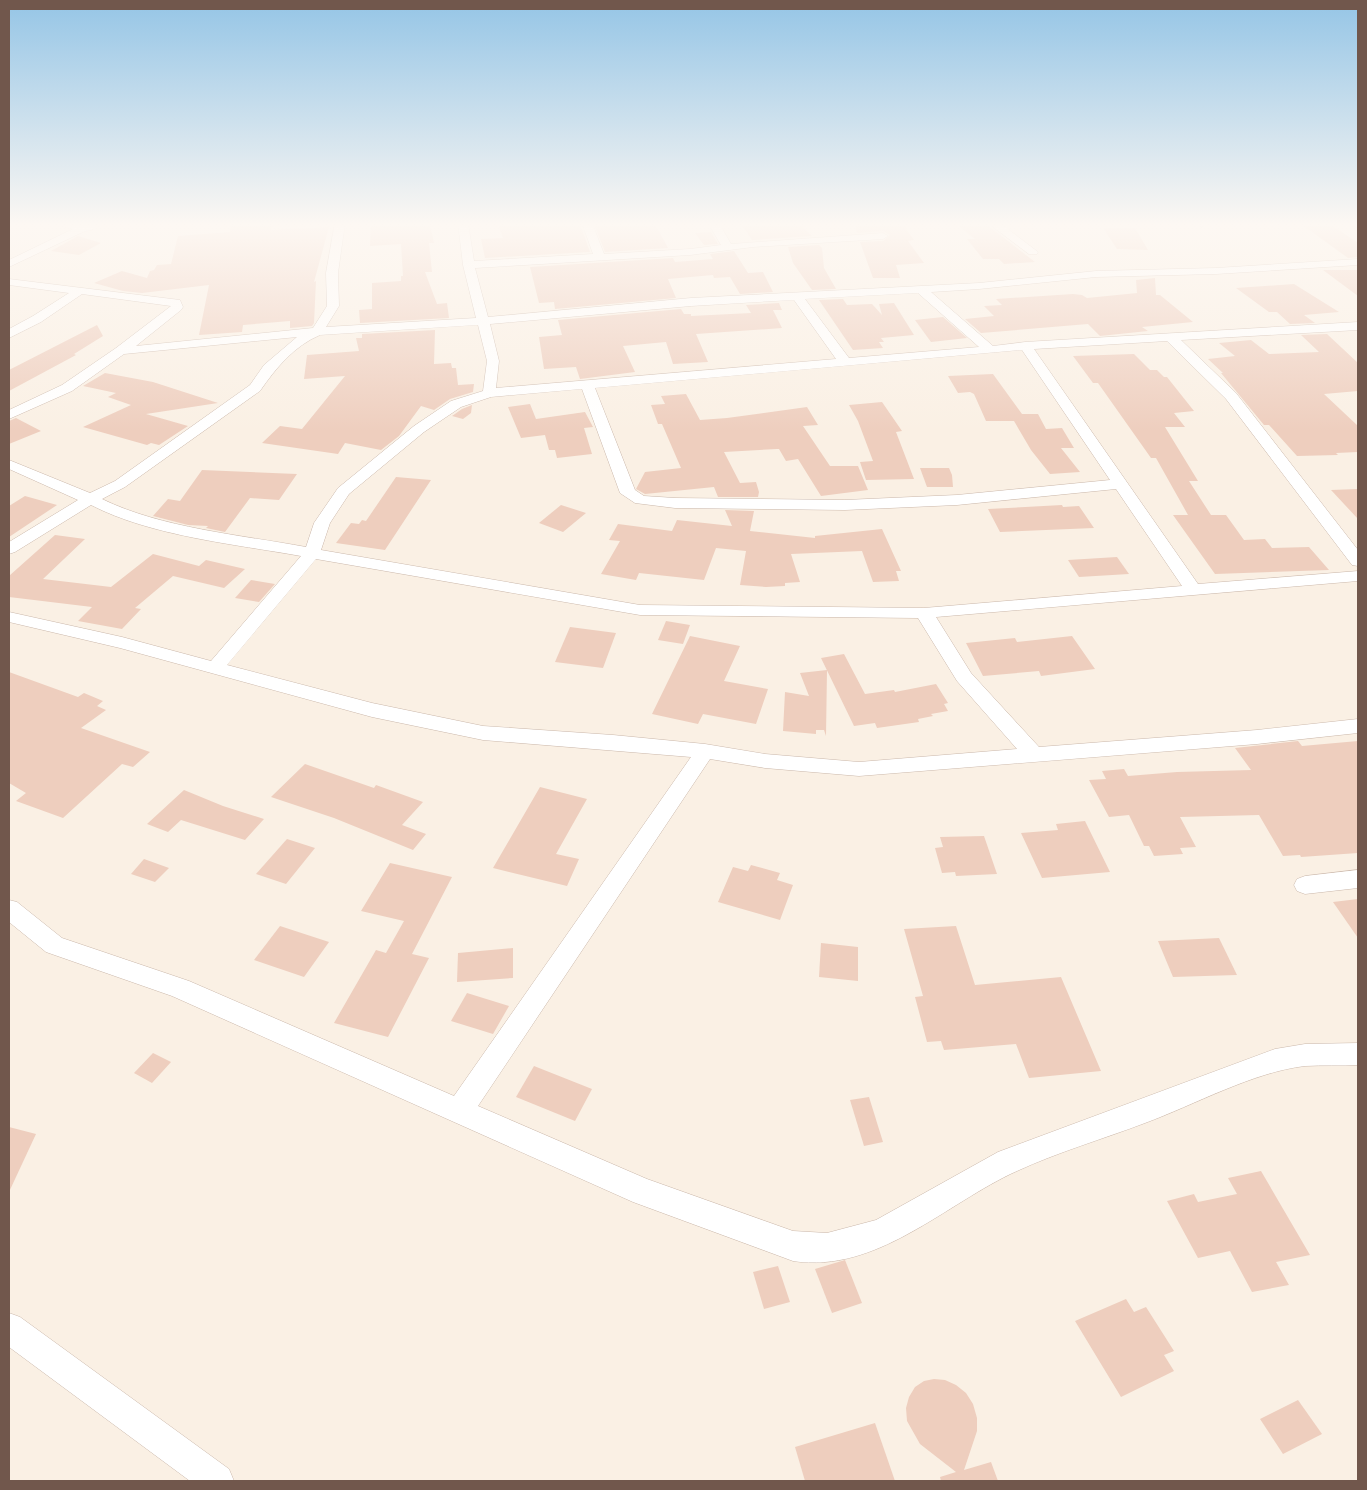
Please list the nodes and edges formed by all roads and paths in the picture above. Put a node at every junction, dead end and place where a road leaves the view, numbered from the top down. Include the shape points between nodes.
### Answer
1 (77, 293) edge
2 (100, 293) edge
3 (333, 293) edge
4 (476, 293) edge
5 (858, 293) edge
6 (924, 293) edge
7 (798, 296) junction
8 (484, 321) junction
9 (1356, 328) edge
10 (317, 332) junction
11 (9, 334) edge
12 (1170, 337) junction
13 (1025, 346) junction
14 (990, 350) junction
15 (121, 351) junction
16 (844, 361) junction
17 (587, 384) junction
18 (489, 393) junction
19 (9, 414) edge
20 (9, 464) edge
21 (1120, 484) junction
22 (90, 499) junction
23 (9, 549) edge
24 (312, 553) junction
25 (1358, 561) edge
26 (1358, 576) edge
27 (1193, 589) junction
28 (924, 613) junction
29 (9, 617) edge
30 (214, 669) junction
31 (1358, 726) edge
32 (705, 751) junction
33 (1033, 754) junction
34 (1358, 880) edge
35 (1306, 885) dead end
36 (9, 909) edge
37 (1358, 1054) edge
38 (459, 1111) junction
39 (9, 1328) edge
40 (218, 1481) edge

1 - 11 street
2 - 15 street via 176,303 177,307
3 - 10 street via 333,306
4 - 8 street
5 - 7 street
6 - 14 street
7 - 8 street via 691,302
7 - 16 street
8 - 10 street
8 - 18 street via 493,361
9 - 12 street
10 - 15 street
10 - 22 street via 304,338 268,368 255,388 120,484
12 - 13 street
12 - 25 street via 1231,396
13 - 14 street
13 - 21 street
14 - 16 street
15 - 19 street via 67,388
16 - 17 street
17 - 18 street
17 - 21 street via 628,493 640,500 845,505 957,500
18 - 24 street via 456,404 343,491 322,523
20 - 22 street
21 - 27 street
22 - 23 street
22 - 24 street via 120,514 186,530
24 - 28 street via 640,610
24 - 30 street
26 - 27 street
27 - 28 street
28 - 33 street via 964,677
29 - 30 street
30 - 32 street via 372,710 483,733
31 - 33 street
32 - 33 street via 765,761 860,769
32 - 38 street
34 - 35 street
36 - 38 street via 54,945 180,988
37 - 38 street via 1306,1055 1245,1071 1008,1160 884,1232 812,1250 643,1192
39 - 40 street

